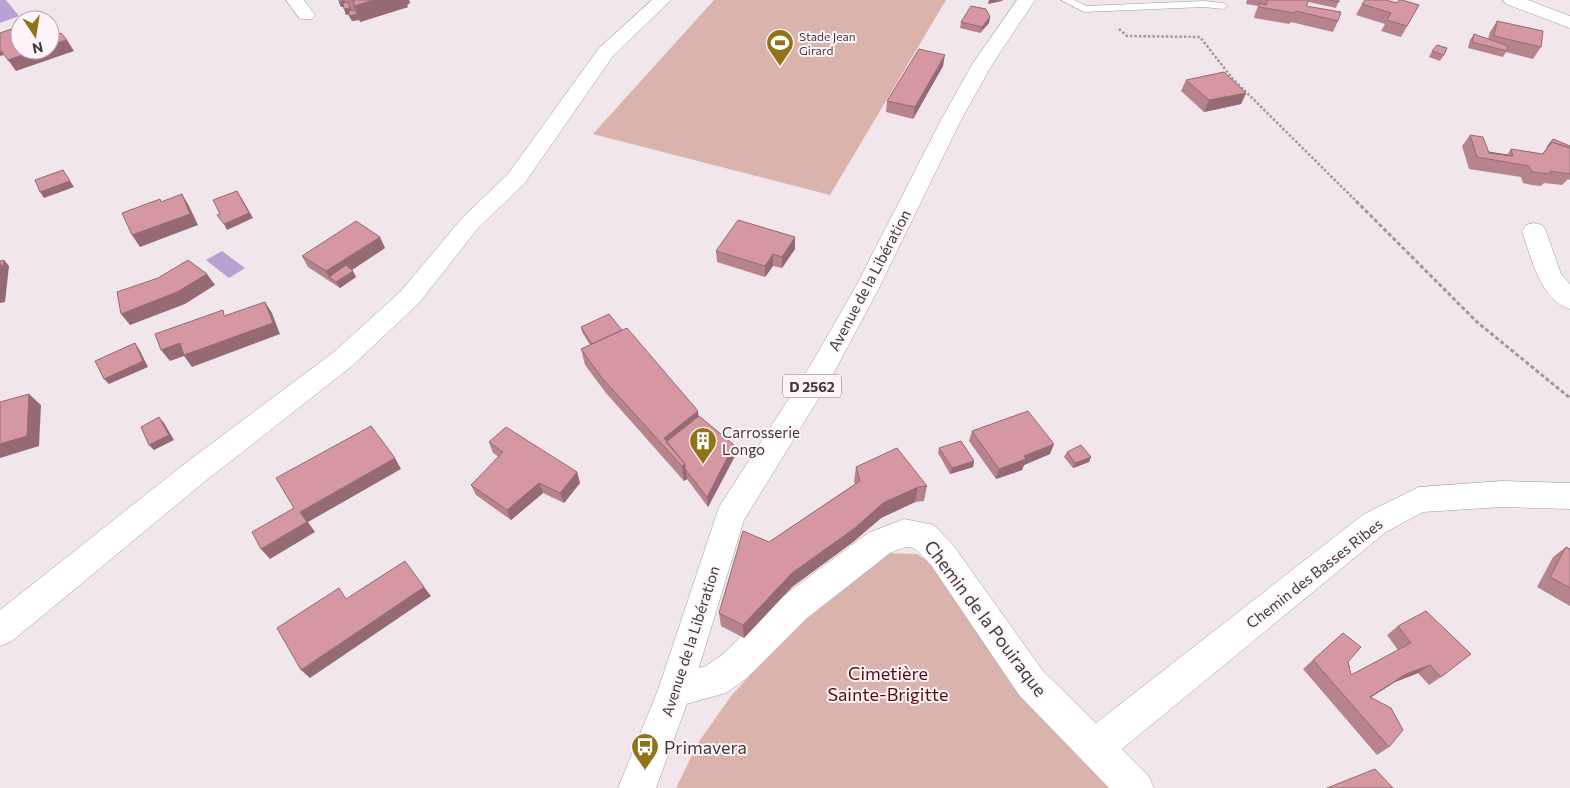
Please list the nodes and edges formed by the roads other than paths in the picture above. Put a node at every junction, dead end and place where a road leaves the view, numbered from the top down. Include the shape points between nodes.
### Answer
1 (295, 0) edge
2 (662, 0) edge
3 (1026, 0) edge
4 (1066, 0) edge
5 (1512, 0) edge
6 (1223, 6) dead end
7 (306, 15) dead end
8 (1570, 22) edge
9 (1534, 231) dead end
10 (1570, 300) edge
11 (1570, 496) edge
12 (34, 603) junction
13 (0, 630) edge
14 (0, 644) edge
15 (675, 690) junction
16 (1094, 748) junction
17 (637, 788) edge
18 (1135, 788) edge

1 - 7 street
2 - 12 street via 606,52 516,179 471,222 410,298 343,359 193,474
3 - 15 street, Avenue de la Libération / D 2562 via 983,63 951,120 867,288 820,373 730,516
4 - 6 lane via 1080,9
5 - 8 street
9 - 10 street via 1550,277
11 - 16 street, Chemin des Basses Ribes via 1502,494 1419,500 1375,523
12 - 13 street
12 - 14 street
15 - 16 street, Chemin de la Pouiraque via 714,681 735,666 794,608 879,543 904,532 923,535 942,555 1031,683
15 - 17 street, Avenue de la Libération / D 2562
16 - 18 street, Chemin de la Pouiraque

